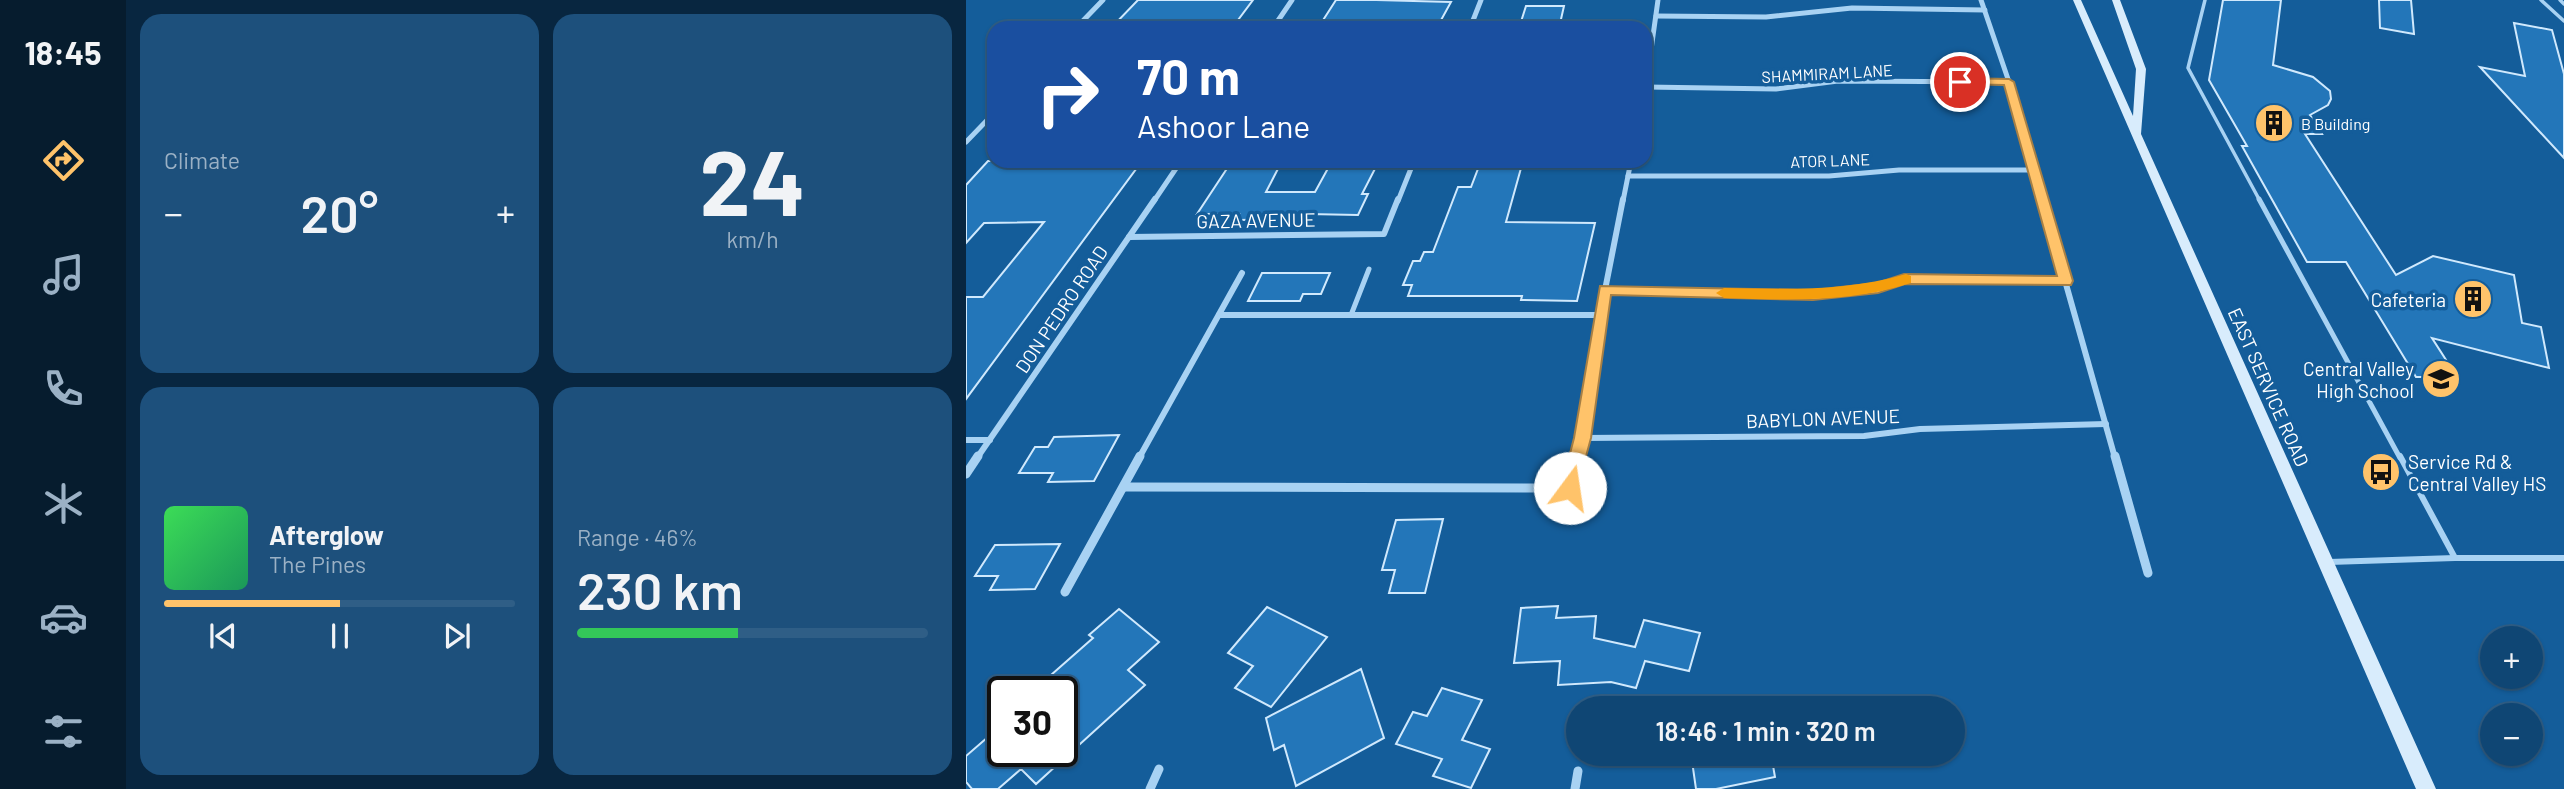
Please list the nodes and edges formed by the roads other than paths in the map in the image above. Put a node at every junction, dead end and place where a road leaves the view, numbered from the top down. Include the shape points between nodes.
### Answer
1 (1103, 0) edge
2 (1292, 0) edge
3 (1481, 0) edge
4 (1658, 0) edge
5 (1982, 0) edge
6 (2077, 0) edge
7 (2116, 0) edge
8 (2205, 0) edge
9 (2541, 0) edge
10 (2560, 0) edge
11 (2564, 4) edge
12 (1985, 10) junction
13 (1656, 16) junction
14 (1083, 21) edge
15 (1278, 21) edge
16 (1472, 21) edge
17 (2564, 21) edge
18 (1652, 46) edge
19 (2009, 82) junction
20 (1652, 90) edge
21 (987, 120) edge
22 (2137, 137) junction
23 (966, 142) edge
24 (1176, 168) edge
25 (1411, 168) edge
26 (1630, 168) edge
27 (2034, 170) junction
28 (1628, 176) junction
29 (1129, 237) junction
30 (1369, 268) dead end
31 (1242, 273) dead end
32 (2066, 281) junction
33 (1605, 290) junction
34 (1219, 314) junction
35 (1351, 315) junction
36 (1601, 315) junction
37 (2106, 424) junction
38 (1583, 438) junction
39 (966, 440) edge
40 (990, 440) junction
41 (966, 474) edge
42 (1125, 487) junction
43 (2455, 558) junction
44 (2564, 558) edge
45 (2329, 562) junction
46 (2148, 573) dead end
47 (1065, 592) dead end
48 (1158, 769) dead end
49 (1578, 771) dead end
50 (1150, 789) edge
51 (1575, 789) edge
52 (2426, 789) edge

1 - 14 street
2 - 15 street
3 - 16 street
4 - 13 street
5 - 12 street
6 - 22 street, EAST SERVICE ROAD
7 - 22 street via 2141,69
8 - 43 lane via 2188,68
9 - 17 lane
10 - 11 lane
12 - 13 street via 1852,8 1766,17
12 - 19 street
13 - 18 street
19 - 20 street, SHAMMIRAM LANE via 1838,81 1776,89
19 - 27 street
21 - 23 street
22 - 45 street, EAST SERVICE ROAD
24 - 29 street, DON PEDRO ROAD
25 - 29 street, GAZA AVENUE via 1384,234
26 - 28 street
27 - 28 street, ATOR LANE
27 - 32 street
28 - 33 street
29 - 40 street, DON PEDRO ROAD
30 - 35 lane
31 - 34 street
32 - 33 street via 1904,279 1878,288 1813,295
32 - 37 street
33 - 36 street
34 - 35 street
34 - 42 street
35 - 36 street
36 - 38 street
37 - 38 street, BABYLON AVENUE via 1920,429 1864,436
37 - 46 street
38 - 42 street via 1570,488
39 - 40 street
40 - 41 street, DON PEDRO ROAD
42 - 47 street
43 - 44 lane
43 - 45 lane
45 - 52 street, EAST SERVICE ROAD
48 - 50 street
49 - 51 street

